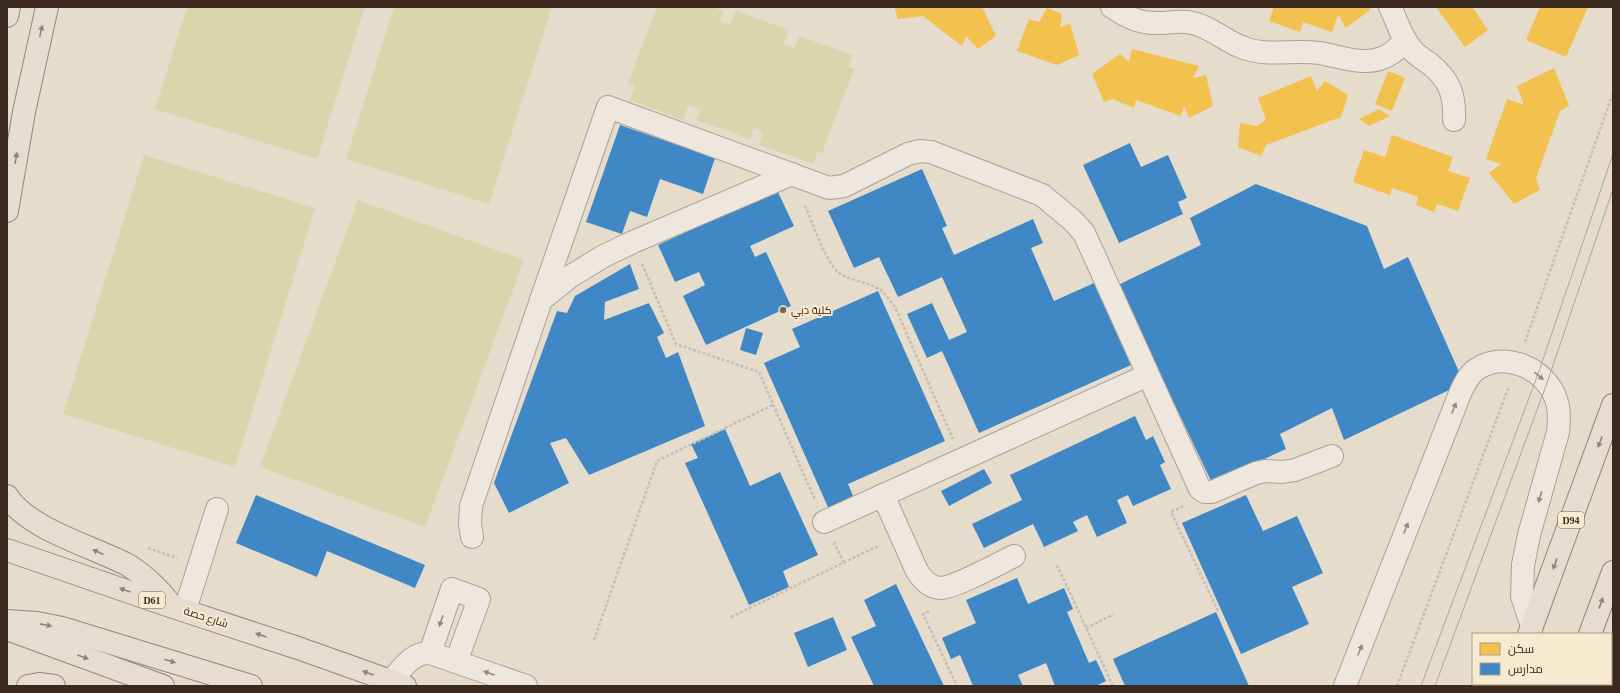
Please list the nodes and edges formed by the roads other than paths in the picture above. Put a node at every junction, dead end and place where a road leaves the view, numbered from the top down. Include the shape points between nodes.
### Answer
1 (9, 7) edge
2 (47, 7) edge
3 (1112, 7) edge
4 (1390, 7) edge
5 (7, 16) edge
6 (1406, 40) junction
7 (1454, 120) dead end
8 (792, 174) junction
9 (7, 211) edge
10 (541, 300) junction
11 (1148, 375) junction
12 (1613, 405) edge
13 (1332, 456) dead end
14 (883, 495) junction
15 (7, 496) edge
16 (217, 509) dead end
17 (824, 522) road end
18 (472, 537) dead end
19 (7, 550) edge
20 (1014, 556) dead end
21 (1613, 572) edge
22 (179, 608) junction
23 (7, 621) edge
24 (7, 629) edge
25 (1531, 630) edge
26 (1590, 633) edge
27 (430, 653) junction
28 (456, 662) junction
29 (398, 684) edge
30 (28, 686) edge
31 (54, 686) edge
32 (163, 686) edge
33 (251, 686) edge
34 (526, 686) edge
35 (1345, 686) edge

1 - 5 main road
9 -> 2 main road via 24,112
3 - 6 street via 1125,16 1144,22 1187,22 1209,29 1245,49 1264,52 1319,52 1367,61 1382,58 1395,51
4 - 6 street
6 - 7 street via 1412,50 1442,75 1451,88 1455,104
8 - 10 street via 602,257 571,276
8 - 10 street via 608,107
8 - 11 street via 835,188 908,154 920,151 942,155 1042,194 1084,233
10 - 18 street via 471,506
11 - 13 street via 1197,484 1205,492 1212,492 1256,473 1295,470
11 - 14 street
12 -> 25 main road, D94
14 - 17 street
14 - 20 street via 922,579 930,585 940,588 953,585
22 -> 15 main road via 145,576 127,565 33,522 13,506
16 - 22 street
22 -> 19 main road, شارع حصة / D61
26 -> 21 main road
29 -> 22 main road, شارع حصة / D61
23 -> 33 main road via 62,628
24 -> 32 main road
35 -> 25 street via 1435,455 1468,378 1477,369 1490,363 1518,362 1538,374 1556,398 1560,415 1558,432 1523,565 1522,596
27 - 28 street
28 -> 27 street via 478,599 452,589
27 - 29 street via 423,652 413,657
34 -> 28 street
30 - 31 main road

